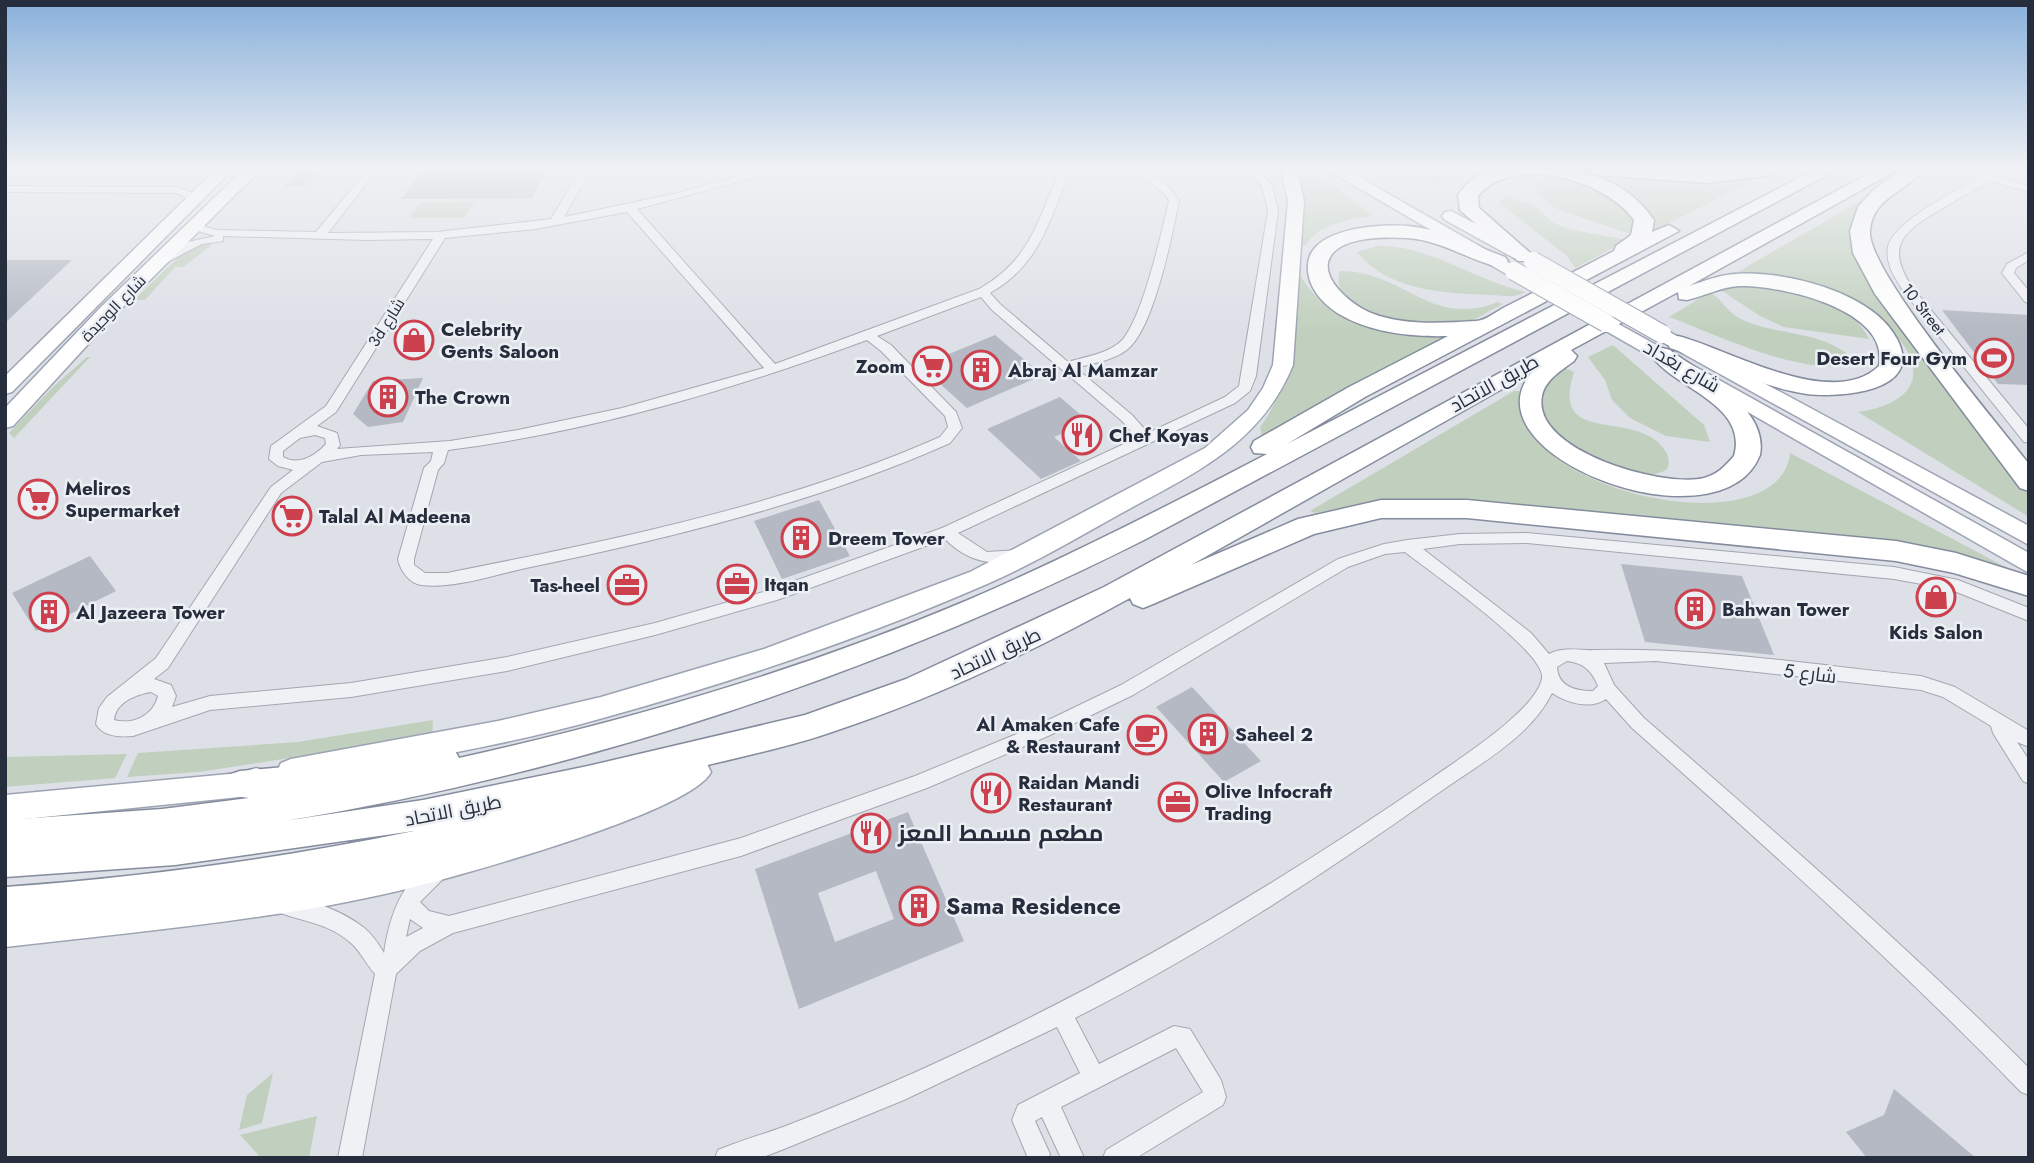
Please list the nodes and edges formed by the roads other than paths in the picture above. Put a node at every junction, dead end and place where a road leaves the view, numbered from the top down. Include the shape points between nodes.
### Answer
1 (169, 223) edge
2 (197, 223) joint
3 (328, 223) edge
4 (536, 223) edge
5 (644, 223) edge
6 (1040, 223) edge
7 (1168, 223) edge
8 (1271, 223) edge
9 (1294, 223) edge
10 (1440, 223) edge
11 (1454, 223) edge
12 (1482, 223) edge
13 (1642, 223) edge
14 (1682, 223) edge
15 (1726, 223) edge
16 (1790, 223) edge
17 (1863, 223) edge
18 (1913, 223) edge
19 (442, 234) junction
20 (295, 235) junction
21 (318, 236) junction
22 (2029, 255) edge
23 (1517, 263) junction
24 (1603, 263) junction
25 (156, 264) junction
26 (979, 294) junction
27 (2029, 299) edge
28 (1643, 303) junction
29 (1514, 310) junction
30 (1588, 330) junction
31 (872, 333) junction
32 (1662, 344) junction
33 (772, 369) junction
34 (1068, 370) junction
35 (5, 388) edge
36 (330, 410) junction
37 (5, 421) edge
38 (296, 434) junction
39 (331, 435) junction
40 (1150, 436) junction
41 (2029, 439) edge
42 (2000, 443) junction
43 (369, 447) junction
44 (436, 447) junction
45 (276, 459) junction
46 (316, 460) junction
47 (2029, 472) edge
48 (2029, 482) edge
49 (276, 490) junction
50 (952, 530) junction
51 (2029, 537) edge
52 (1439, 541) junction
53 (1407, 545) junction
54 (1044, 546) junction
55 (1105, 546) junction
56 (971, 549) junction
57 (2029, 564) edge
58 (1449, 577) junction
59 (2029, 586) edge
60 (932, 595) junction
61 (2029, 615) edge
62 (1047, 629) junction
63 (1525, 636) junction
64 (170, 652) junction
65 (1575, 656) junction
66 (1633, 656) junction
67 (1550, 672) junction
68 (1606, 682) junction
69 (130, 690) junction
70 (166, 693) junction
71 (1580, 697) junction
72 (209, 703) junction
73 (1533, 709) junction
74 (1981, 711) junction
75 (150, 721) junction
76 (615, 731) junction
77 (1648, 733) junction
78 (793, 734) junction
79 (2029, 740) edge
80 (2024, 752) edge
81 (697, 772) junction
82 (2029, 775) edge
83 (240, 785) junction
84 (5, 808) edge
85 (5, 835) edge
86 (5, 862) edge
87 (450, 862) junction
88 (264, 902) junction
89 (5, 903) edge
90 (408, 903) junction
91 (449, 925) junction
92 (5, 932) edge
93 (389, 966) junction
94 (1063, 1017) junction
95 (1094, 1078) junction
96 (2029, 1084) edge
97 (1047, 1102) junction
98 (357, 1134) junction
99 (1038, 1154) dead end
100 (350, 1158) edge
101 (358, 1158) edge
102 (726, 1158) edge
103 (1073, 1158) edge
104 (1114, 1158) edge

1 - 35 main road, شارع الوحيدة
2 - 20 street via 217,233
2 - 25 main road, شارع الوحيدة
3 - 21 street
4 - 19 street
5 - 33 street
6 - 26 street via 1023,264
7 - 34 street via 1137,330 1121,348
8 - 40 street via 1248,382 1230,400
9 - 54 main road via 1283,365 1266,401 1213,453
10 - 23 main road, شارع بغداد
11 - 23 main road, شارع بغداد
12 - 23 highway
13 - 24 highway via 1643,233 1633,244
14 - 24 highway
15 - 55 highway, طريق الاتحاد
16 - 28 highway, طريق الاتحاد
17 - 42 highway via 1863,253 1883,289
18 - 41 street, 10 Street via 1894,240 1892,259 1908,289
19 - 21 street
19 - 36 street, 3d شارع
20 - 21 street
20 - 25 street via 199,240
22 - 27 street via 2011,265 2008,273
23 - 29 highway via 1429,235 1380,231 1335,242 1323,253 1318,273 1324,288 1338,302 1362,316 1395,326 1457,329
23 - 32 main road, شارع بغداد, bridge
24 - 29 highway
25 - 37 main road, شارع الوحيدة
26 - 31 street
26 - 34 street
28 - 30 highway, طريق الاتحاد
28 - 32 highway via 1727,281 1765,280 1794,286 1858,313 1881,333 1892,357 1887,371 1874,381 1847,388 1819,388 1772,379
29 - 55 highway via 1357,392 1157,510
30 - 32 highway via 1530,393 1531,413 1545,435 1583,463 1628,481 1676,487 1705,485 1728,477 1747,456 1745,429 1725,401
30 - 62 highway, طريق الاتحاد
31 - 33 street
31 - 44 street via 951,415 956,428 945,440 831,483 725,515 594,549 433,581 412,574 406,559 431,468 427,462
32 - 51 main road, شارع بغداد
32 - 57 main road, شارع بغداد
33 - 44 street via 613,415
34 - 40 street
36 - 38 street, 3d شارع
36 - 39 street
38 - 39 street via 316,430
38 - 45 street, 3d شارع via 276,449
39 - 43 street
39 - 46 street via 332,445
40 - 50 street
42 - 47 highway
42 - 48 highway
43 - 44 street
43 - 46 street
45 - 46 street via 287,465
45 - 49 street
46 - 49 street
49 - 64 street
50 - 56 street via 960,545
50 - 72 street via 759,600 507,664 351,690
52 - 53 street
52 - 58 street
52 - 61 street via 1527,538 1894,573 1952,584
53 - 58 street
53 - 91 street via 1343,563 1127,690 922,782 741,848
54 - 56 street via 1000,559
54 - 60 main road
55 - 76 highway, طريق الاتحاد via 924,630 749,691
56 - 60 street via 977,558 974,571
58 - 63 street
59 - 62 highway via 1956,563 1896,551 1489,511 1409,508 1358,512 1307,526 1162,589
60 - 83 main road via 770,657 601,708 310,766
62 - 78 highway, طريق الاتحاد via 919,687
63 - 65 street
63 - 67 street
64 - 69 street via 152,674
64 - 70 street via 163,673
65 - 66 street, شارع 5
65 - 67 street via 1559,656
65 - 68 street via 1600,669
66 - 68 street
66 - 74 street, شارع 5 via 1922,683
67 - 71 street
67 - 73 street via 1547,690
68 - 71 street via 1597,697
68 - 77 street
69 - 70 street via 151,685
69 - 75 street via 112,703 105,724 129,730
70 - 72 street
70 - 75 street via 163,709
71 - 73 street
71 - 77 street
72 - 75 street
73 - 94 street via 1337,854 1210,934
74 - 79 street, شارع 5
74 - 80 street, شارع 5
76 - 83 highway via 362,774
76 - 85 highway, طريق الاتحاد via 489,767 329,802 166,824
77 - 96 street via 1847,907
78 - 81 highway
78 - 86 highway, طريق الاتحاد via 559,789 385,823 166,851
80 - 82 street, شارع 5
81 - 87 main road via 612,815
81 - 89 highway via 515,824 344,863 165,890
83 - 84 main road
87 - 88 main road via 358,886
87 - 90 street
88 - 92 main road
88 - 93 street via 305,909 342,924
90 - 91 street via 423,919
90 - 93 street
91 - 93 street via 413,944
93 - 98 street
94 - 95 street
94 - 102 street via 844,1115
95 - 97 street
95 - 104 street via 1178,1036 1188,1042 1215,1092 1209,1103
97 - 99 street via 1026,1113 1023,1120
97 - 103 street
98 - 100 street
98 - 101 street

